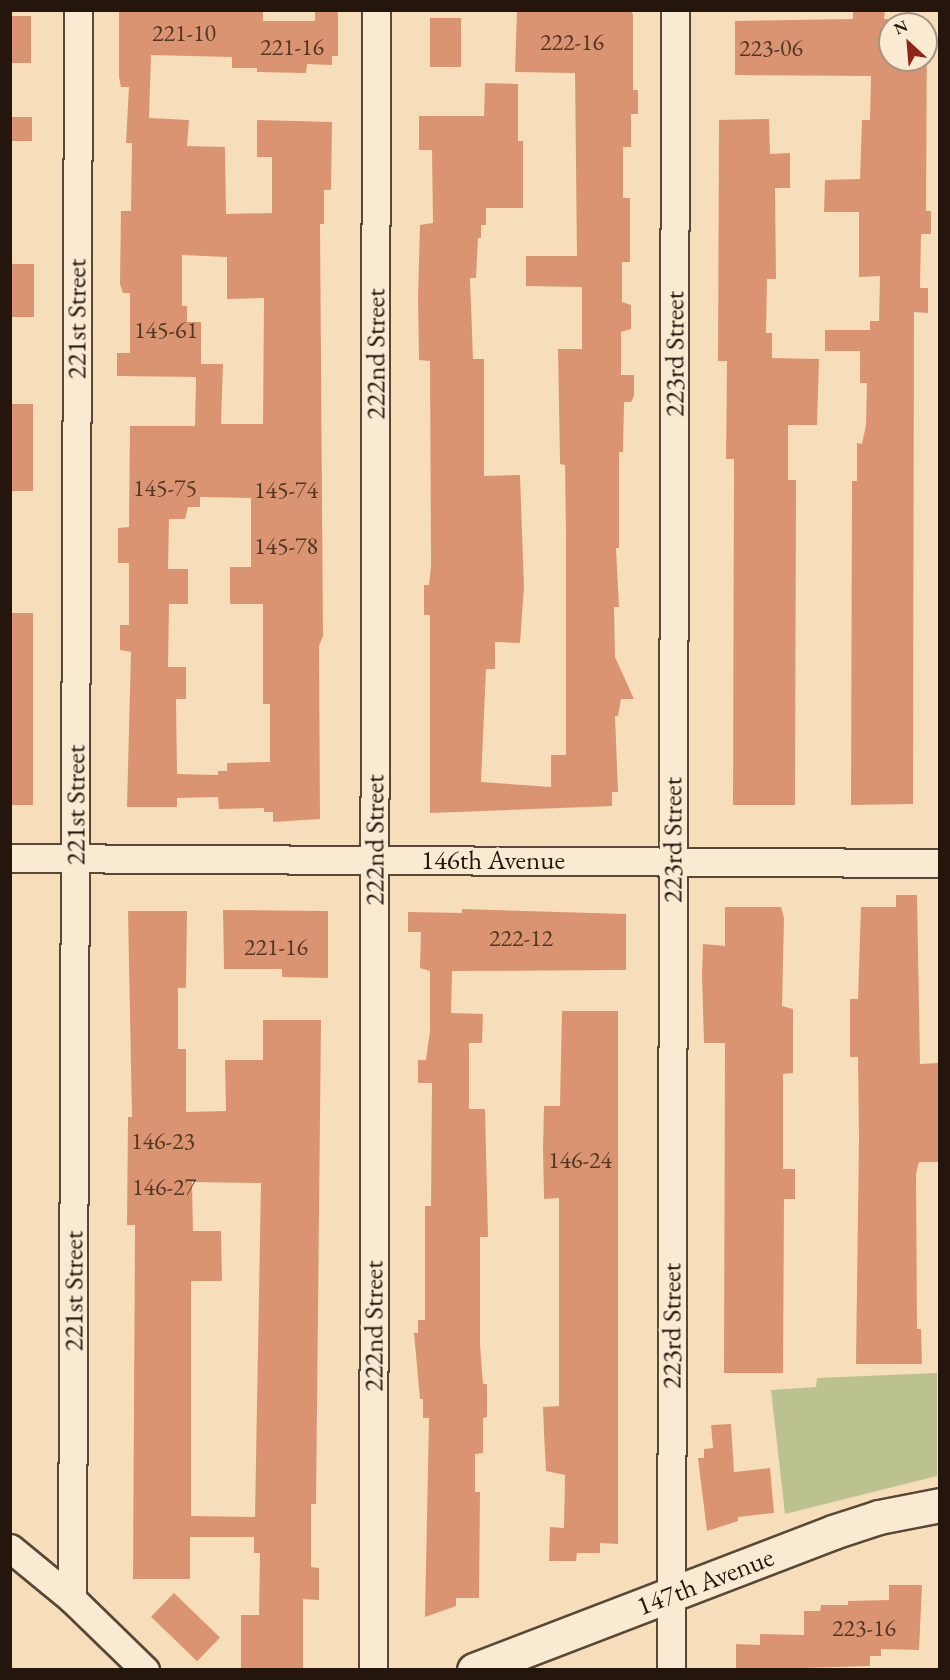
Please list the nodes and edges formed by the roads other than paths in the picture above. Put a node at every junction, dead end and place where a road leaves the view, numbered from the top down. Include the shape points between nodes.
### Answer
1 (78, 10) edge
2 (376, 10) edge
3 (675, 10) edge
4 (10, 858) edge
5 (74, 858) junction
6 (374, 860) junction
7 (672, 860) junction
8 (939, 863) edge
9 (939, 1505) edge
10 (10, 1548) edge
11 (670, 1594) junction
12 (72, 1599) junction
13 (145, 1670) edge
14 (373, 1670) edge
15 (474, 1670) edge
16 (671, 1670) edge

1 - 5 street, 221st Street
2 - 6 street, 222nd Street
3 - 7 street, 223rd Street
4 - 5 street, 146th Avenue
5 - 6 street, 146th Avenue
5 - 12 street, 221st Street
6 - 7 street, 146th Avenue
6 - 14 street, 222nd Street
7 - 8 street, 146th Avenue
7 - 11 street, 223rd Street
9 - 11 street, 147th Avenue via 860,1523
10 - 12 street
11 - 15 street, 147th Avenue
11 - 16 street, 223rd Street
12 - 13 street

